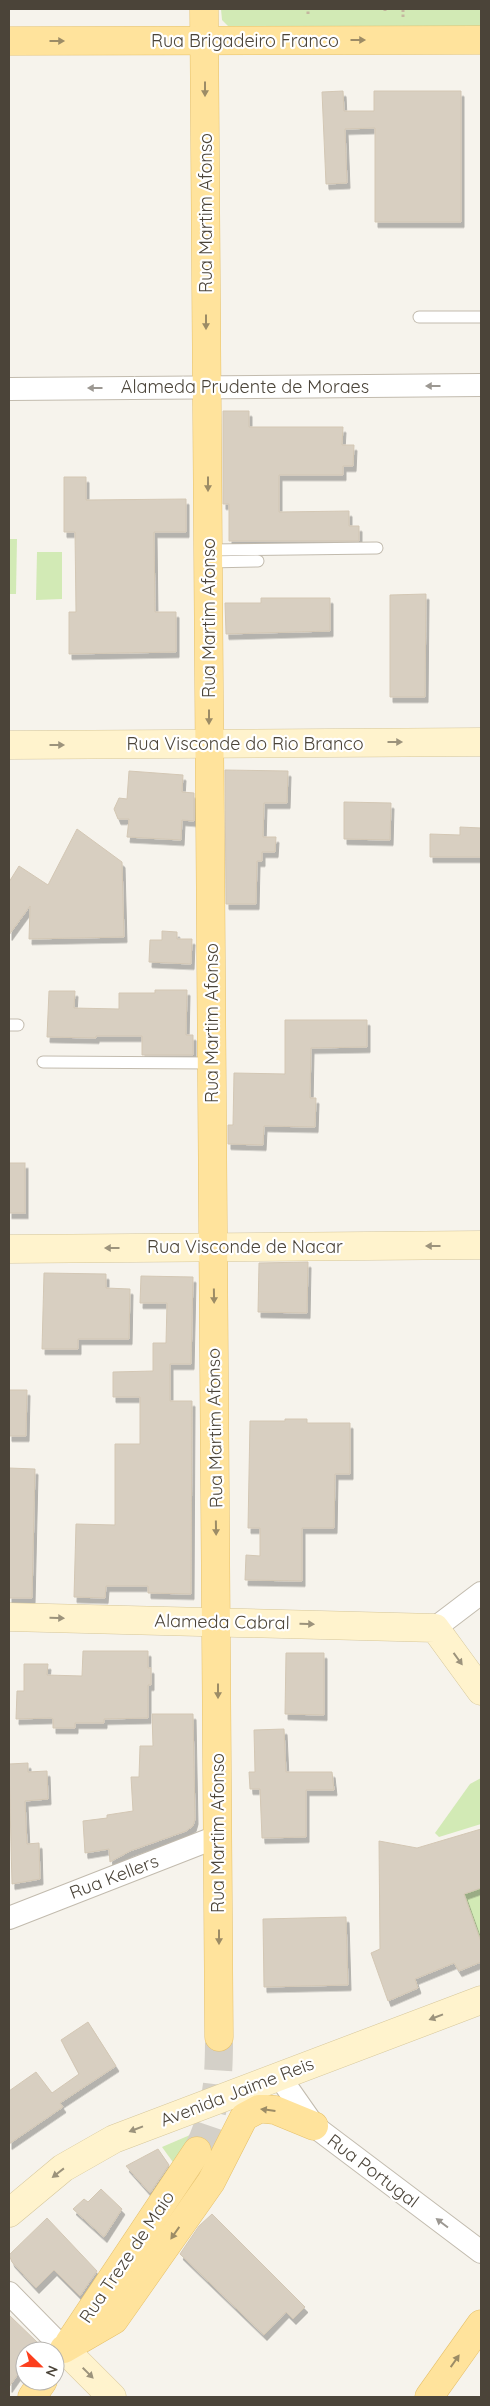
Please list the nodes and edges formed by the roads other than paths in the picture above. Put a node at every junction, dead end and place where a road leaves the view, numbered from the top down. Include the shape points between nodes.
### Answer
1 (204, 9) edge
2 (481, 40) edge
3 (9, 41) edge
4 (204, 41) junction
5 (419, 317) dead end
6 (481, 317) edge
7 (481, 385) edge
8 (207, 387) junction
9 (9, 389) edge
10 (377, 548) dead end
11 (208, 556) junction
12 (258, 561) dead end
13 (481, 742) edge
14 (210, 744) junction
15 (9, 745) edge
16 (43, 1062) dead end
17 (212, 1063) junction
18 (481, 1245) edge
19 (214, 1247) junction
20 (9, 1248) edge
21 (481, 1593) edge
22 (9, 1617) edge
23 (217, 1622) junction
24 (435, 1628) junction
25 (481, 1691) edge
26 (219, 1836) junction
27 (9, 1918) edge
28 (481, 2000) edge
29 (219, 2037) tunnel mouth
30 (279, 2076) junction
31 (314, 2126) junction
32 (197, 2151) tunnel mouth
33 (9, 2214) edge
34 (481, 2252) edge
35 (9, 2293) edge
36 (481, 2324) edge
37 (50, 2341) edge
38 (65, 2349) edge
39 (65, 2353) edge
40 (65, 2360) edge
41 (112, 2397) edge
42 (429, 2397) edge

1 - 4 main road, Rua Martim Afonso
4 -> 2 main road, Rua Brigadeiro Franco
3 -> 4 main road, Rua Brigadeiro Franco
4 -> 8 main road, Rua Martim Afonso
5 - 6 lane
7 -> 8 street, Alameda Prudente de Moraes
8 -> 9 street, Alameda Prudente de Moraes
8 -> 11 main road, Rua Martim Afonso
10 - 11 lane
11 - 12 lane
11 -> 14 main road, Rua Martim Afonso
14 -> 13 street, Rua Visconde do Rio Branco
15 -> 14 street, Rua Visconde do Rio Branco
14 - 17 main road, Rua Martim Afonso
16 - 17 lane
17 - 19 main road, Rua Martim Afonso
18 -> 19 street, Rua Visconde de Nacar
19 -> 20 street, Rua Visconde de Nacar
19 -> 23 main road, Rua Martim Afonso
21 - 24 street
22 -> 23 street, Alameda Cabral
23 -> 24 street, Alameda Cabral
23 -> 26 main road, Rua Martim Afonso
24 -> 25 street
26 - 27 street, Rua Kellers
26 -> 29 main road, Rua Martim Afonso
28 -> 30 street, Avenida Jaime Reis
30 - 31 street, Rua Portugal
30 -> 33 street, Avenida Jaime Reis via 98,2146 64,2168
34 -> 31 street, Rua Portugal
31 -> 39 main road via 265,2108 244,2117 211,2182 114,2320
32 - 38 main road, Rua Treze de Maio
35 - 37 street via 37,2322
42 -> 36 main road
40 -> 41 street

